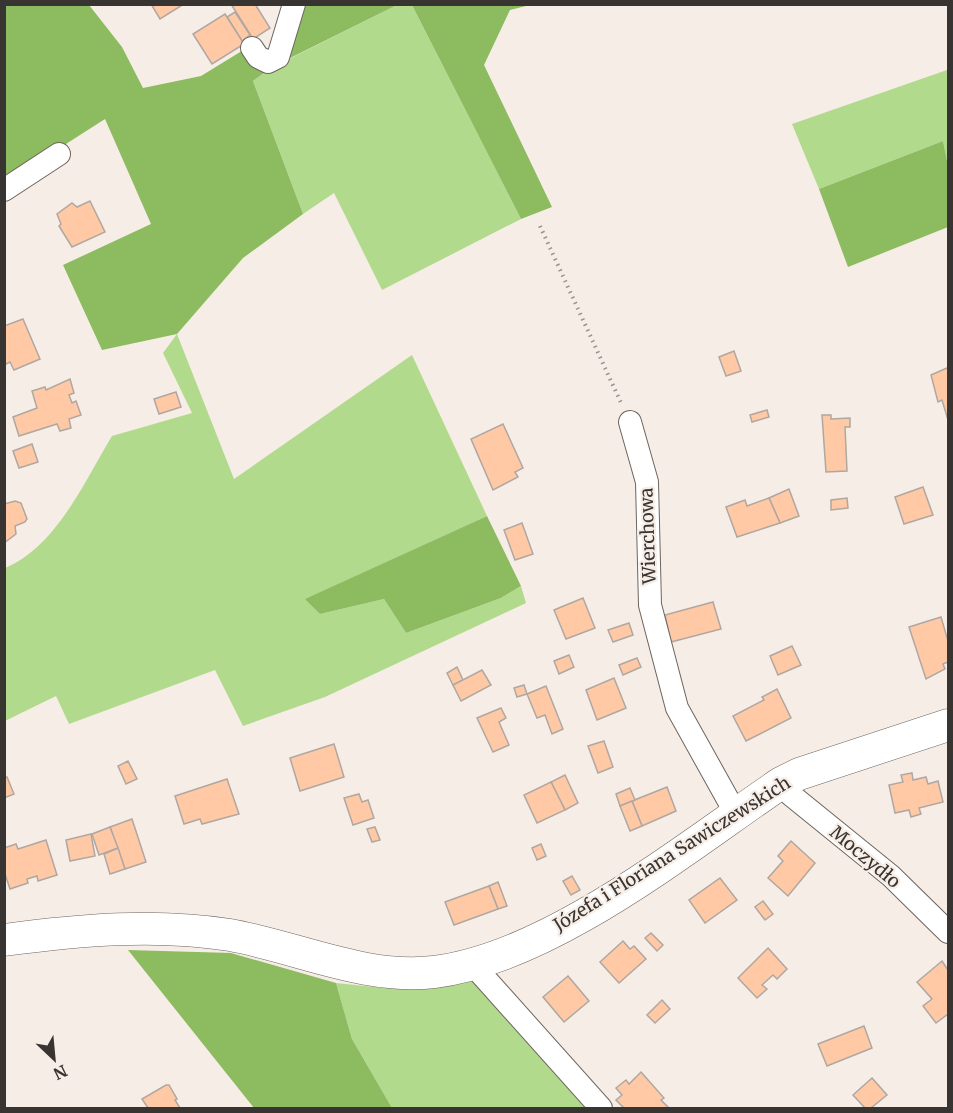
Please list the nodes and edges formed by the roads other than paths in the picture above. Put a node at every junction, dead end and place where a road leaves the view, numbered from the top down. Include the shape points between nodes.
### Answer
1 (294, 4) edge
2 (252, 48) dead end
3 (59, 154) dead end
4 (4, 190) edge
5 (630, 422) road end
6 (948, 725) edge
7 (781, 783) junction
8 (736, 814) junction
9 (948, 932) edge
10 (4, 940) edge
11 (473, 965) junction
12 (601, 1108) edge

1 - 2 street via 278,57 268,62
3 - 4 street
5 - 8 street, Wierchowa via 647,482 650,605 677,708
6 - 7 street, Józefa i Floriana Sawiczewskich
7 - 8 street, Józefa i Floriana Sawiczewskich
7 - 9 street, Moczydło via 891,876
8 - 11 street, Józefa i Floriana Sawiczewskich via 578,918
10 - 11 street, Józefa i Floriana Sawiczewskich via 73,931 150,928 229,935 381,971 433,972
11 - 12 street

